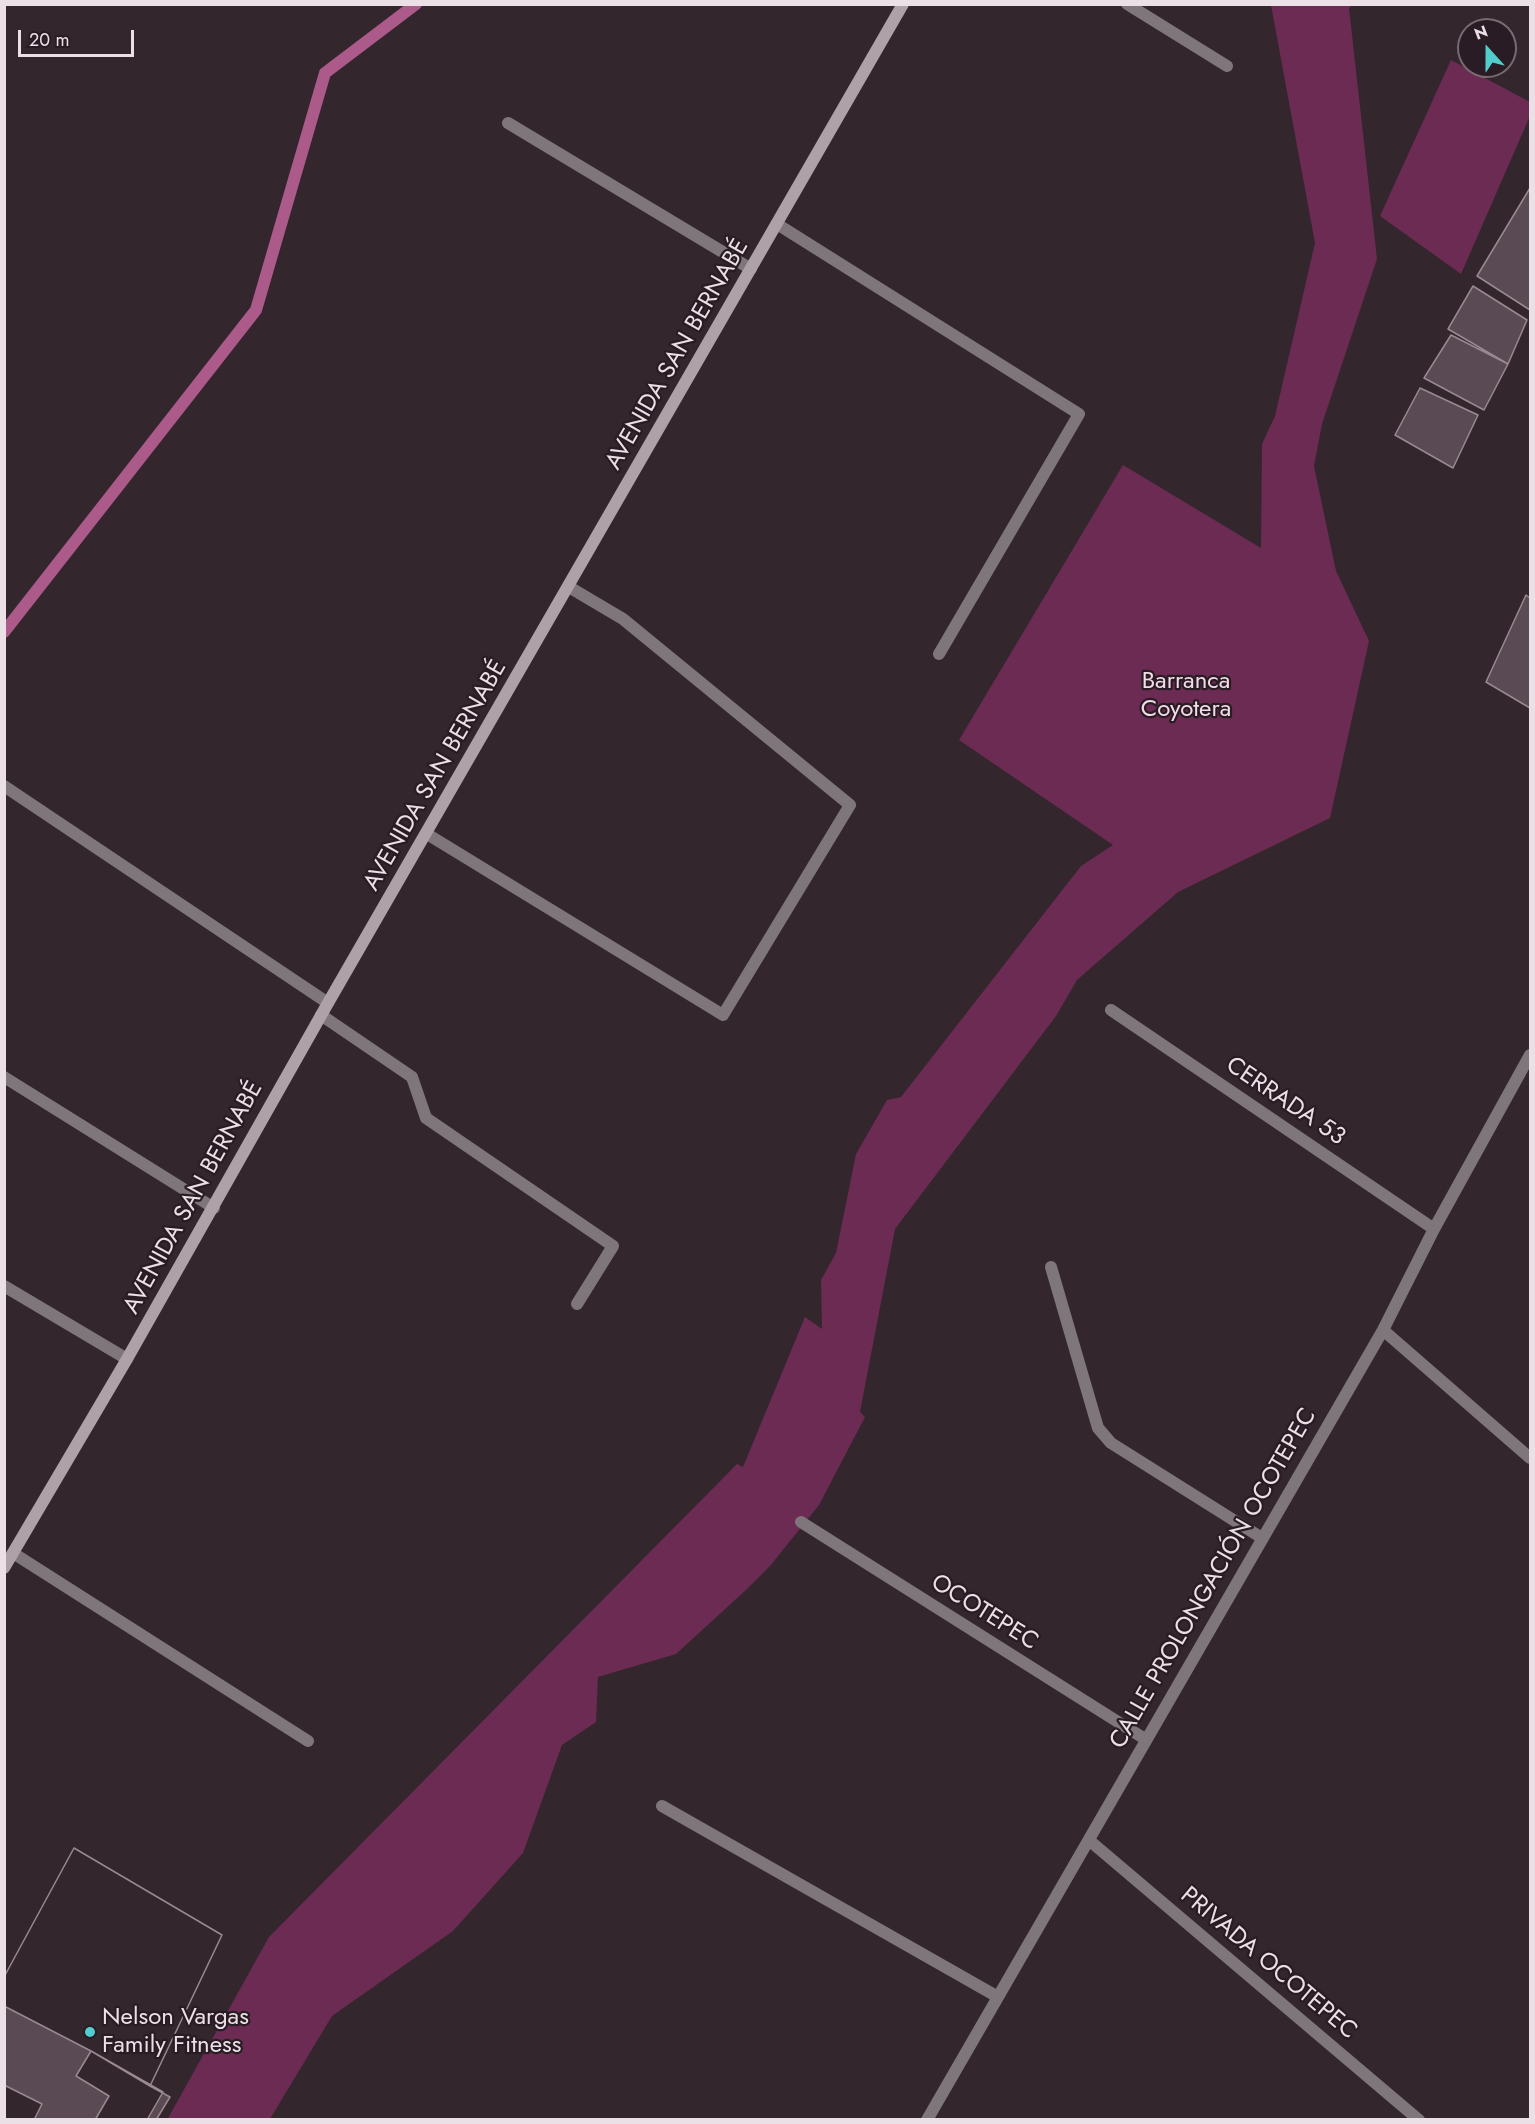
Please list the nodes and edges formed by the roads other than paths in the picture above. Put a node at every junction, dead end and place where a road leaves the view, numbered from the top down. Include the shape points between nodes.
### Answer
1 (903, 4) edge
2 (1126, 4) edge
3 (1227, 66) dead end
4 (508, 123) dead end
5 (777, 224) junction
6 (751, 269) junction
7 (569, 586) junction
8 (939, 654) dead end
9 (4, 786) edge
10 (427, 834) junction
11 (328, 1003) junction
12 (1111, 1011) dead end
13 (321, 1015) junction
14 (1530, 1055) edge
15 (4, 1077) edge
16 (214, 1208) junction
17 (1434, 1229) junction
18 (1051, 1267) dead end
19 (4, 1286) edge
20 (577, 1304) dead end
21 (1383, 1330) junction
22 (127, 1359) junction
23 (1530, 1458) edge
24 (801, 1522) dead end
25 (1262, 1538) junction
26 (13, 1553) junction
27 (4, 1568) edge
28 (1145, 1739) junction
29 (308, 1741) dead end
30 (662, 1806) dead end
31 (1090, 1841) junction
32 (998, 1997) junction
33 (927, 2120) edge
34 (1419, 2120) edge

1 - 5 main road, AVENIDA SAN BERNABÉ
2 - 3 street
4 - 6 street
5 - 6 main road, AVENIDA SAN BERNABÉ
5 - 8 street via 1079,414
6 - 7 main road, AVENIDA SAN BERNABÉ
7 - 10 main road, AVENIDA SAN BERNABÉ
7 - 10 street via 623,619 850,805 723,1016
9 - 11 street
10 - 11 main road, AVENIDA SAN BERNABÉ
11 - 13 main road, AVENIDA SAN BERNABÉ
12 - 17 street, CERRADA 53
13 - 16 main road, AVENIDA SAN BERNABÉ
13 - 20 street via 412,1077 426,1118 613,1246
14 - 17 street, CALLE PROLONGACIÓN OCOTEPEC
15 - 16 street
16 - 22 main road, AVENIDA SAN BERNABÉ
17 - 21 street, CALLE PROLONGACIÓN OCOTEPEC
18 - 25 street via 1098,1428 1111,1443
19 - 22 street
21 - 23 street
21 - 25 street, CALLE PROLONGACIÓN OCOTEPEC
22 - 26 main road, AVENIDA SAN BERNABÉ
24 - 28 street, OCOTEPEC
25 - 28 street, CALLE PROLONGACIÓN OCOTEPEC
26 - 27 main road, AVENIDA SAN BERNABÉ
26 - 29 street
28 - 31 street, CALLE PROLONGACIÓN OCOTEPEC
30 - 32 street
31 - 32 street, CALLE PROLONGACIÓN OCOTEPEC
31 - 34 street, PRIVADA OCOTEPEC
32 - 33 street, CALLE PROLONGACIÓN OCOTEPEC

